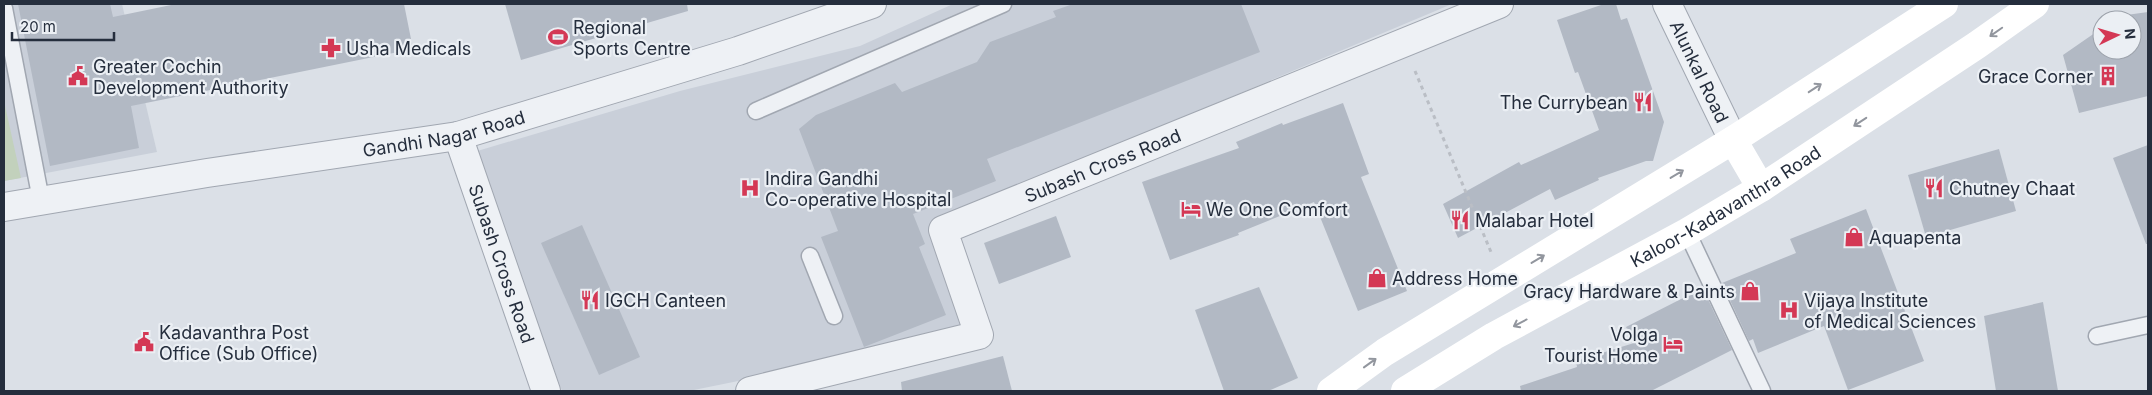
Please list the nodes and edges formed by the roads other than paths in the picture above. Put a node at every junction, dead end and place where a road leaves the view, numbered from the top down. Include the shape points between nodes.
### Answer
1 (872, 4) edge
2 (1003, 4) edge
3 (1499, 4) edge
4 (1667, 4) edge
5 (1944, 4) edge
6 (2036, 4) edge
7 (4, 8) edge
8 (756, 110) dead end
9 (458, 136) junction
10 (1733, 140) junction
11 (1761, 188) junction
12 (42, 200) junction
13 (4, 207) edge
14 (1687, 232) junction
15 (810, 256) dead end
16 (834, 316) dead end
17 (2148, 325) edge
18 (2097, 336) dead end
19 (546, 391) edge
20 (750, 391) edge
21 (1331, 391) edge
22 (1405, 391) edge
23 (1762, 391) edge

1 - 9 street, Gandhi Nagar Road via 738,52
2 - 8 lane
3 - 20 street, Subash Cross Road via 943,230 979,335
4 - 10 street, Alunkal Road
10 -> 5 main road
6 -> 11 main road, Kaloor-Kadavanthra Road
7 - 12 lane
9 - 12 street, Gandhi Nagar Road
9 - 19 street, Subash Cross Road
10 - 11 main road
21 -> 10 main road via 1385,352
11 - 14 main road, Kaloor-Kadavanthra Road
12 - 13 street, Gandhi Nagar Road
14 -> 22 main road, Kaloor-Kadavanthra Road via 1494,336
14 - 23 lane
15 - 16 lane
17 - 18 lane

